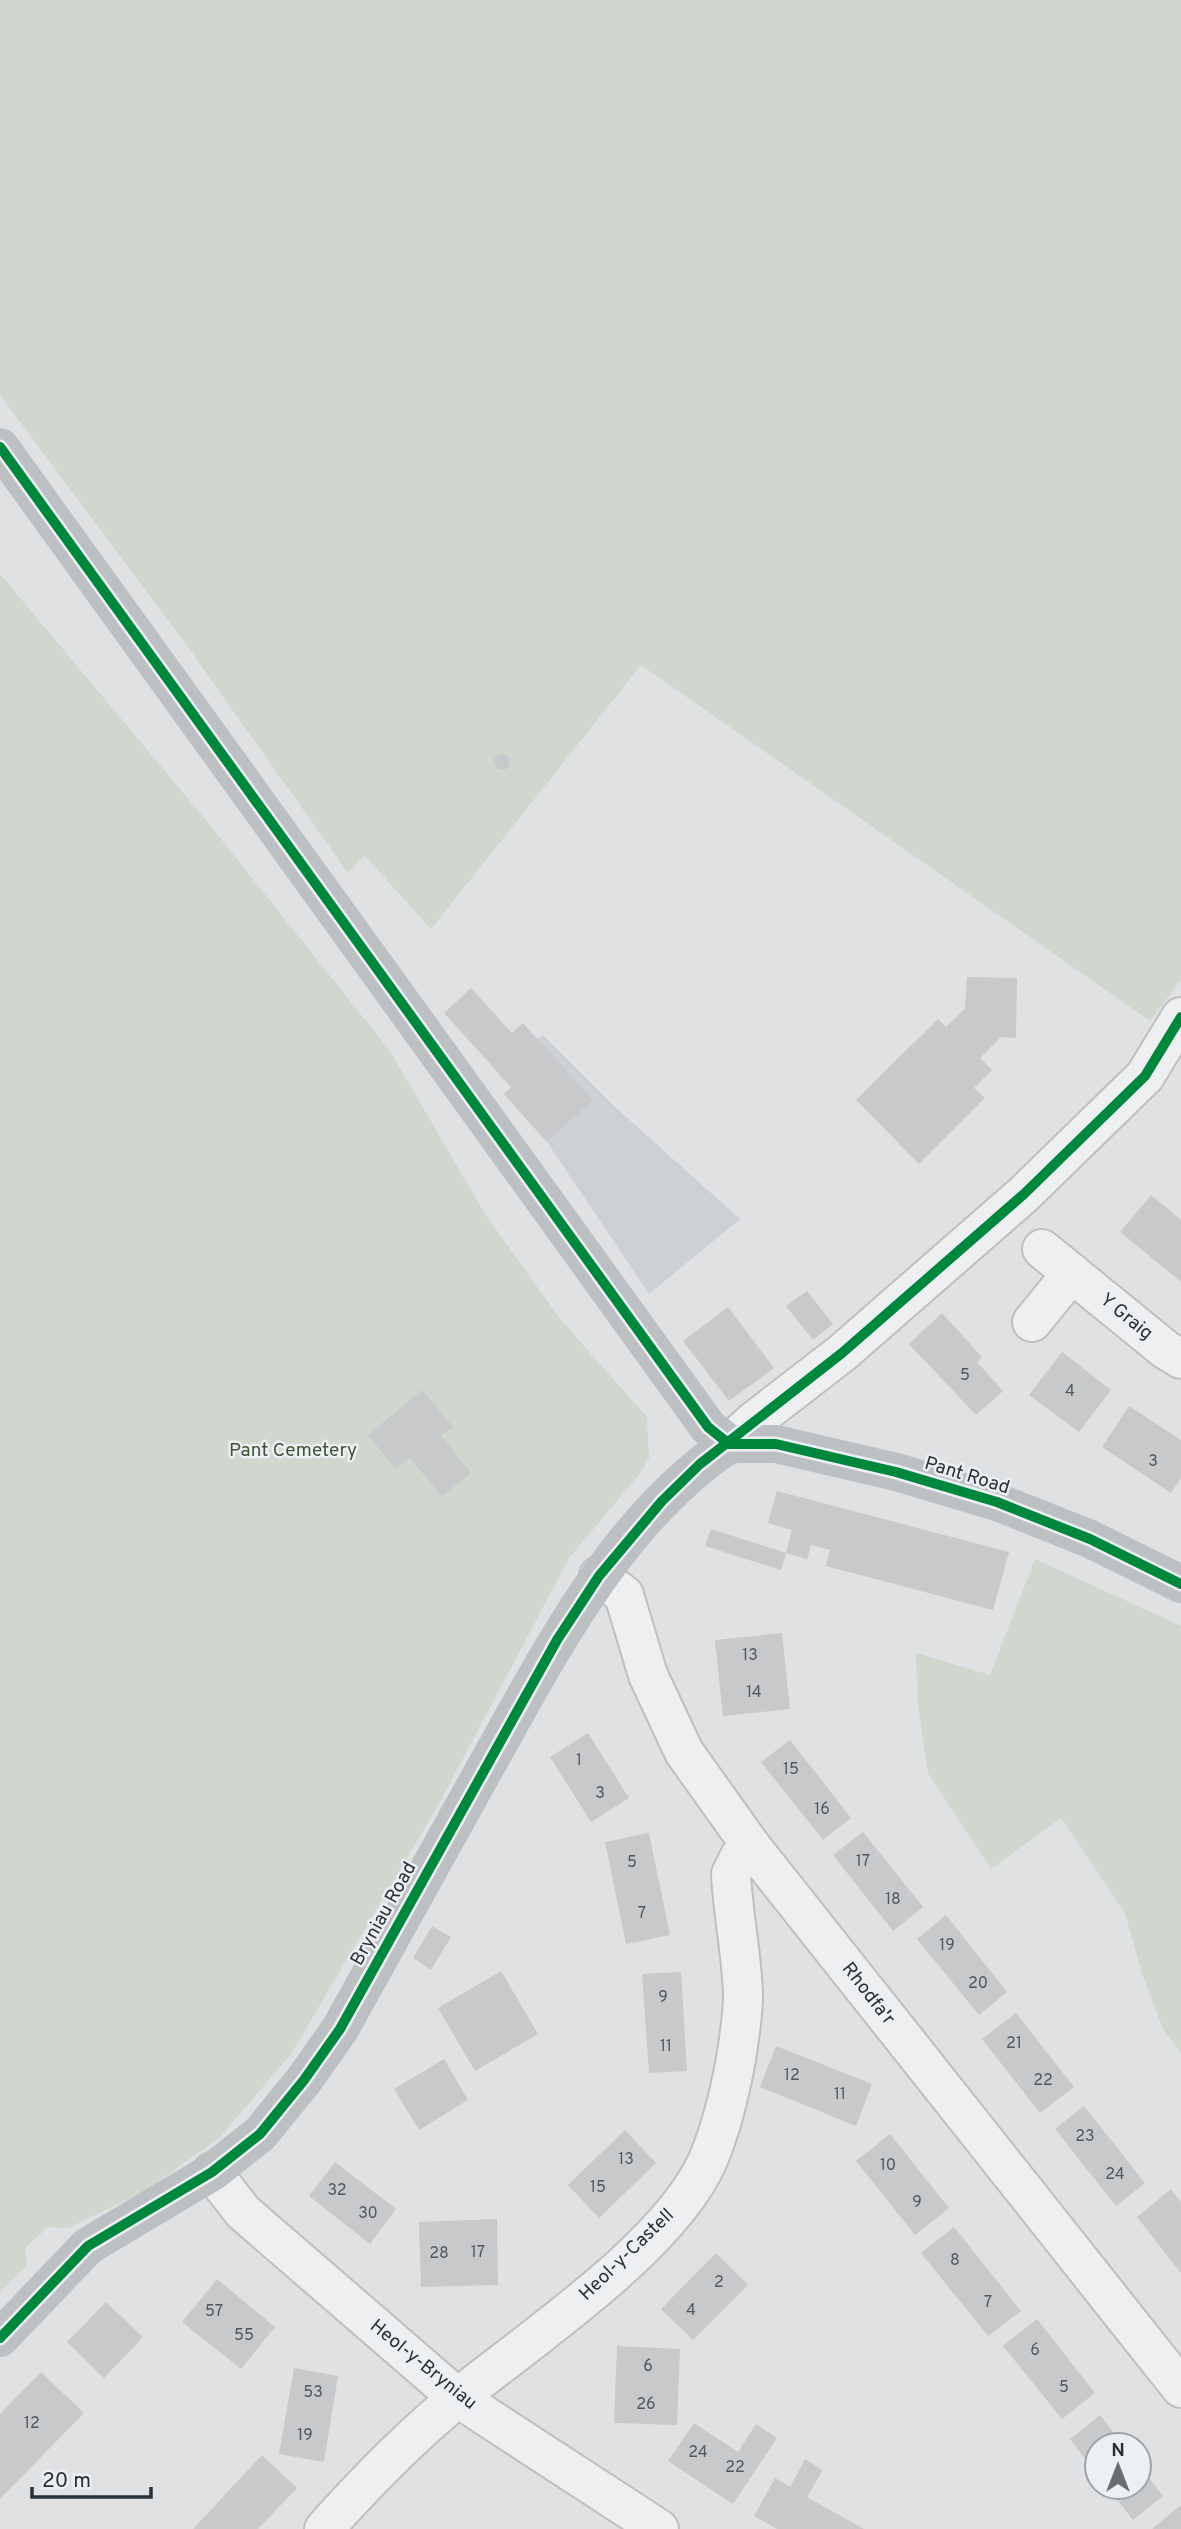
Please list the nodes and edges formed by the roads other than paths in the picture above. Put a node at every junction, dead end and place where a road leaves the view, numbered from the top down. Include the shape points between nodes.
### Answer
1 (0, 447) edge
2 (1181, 1017) edge
3 (1042, 1250) dead end
4 (1072, 1273) junction
5 (1032, 1322) dead end
6 (1181, 1359) edge
7 (729, 1444) junction
8 (599, 1576) junction
9 (1181, 1584) edge
10 (751, 1846) junction
11 (212, 2172) junction
12 (0, 2338) edge
13 (1181, 2388) edge
14 (458, 2398) junction
15 (324, 2529) edge
16 (659, 2529) edge

1 - 7 street via 708,1427
2 - 7 street via 1145,1076 1024,1194 842,1353
3 - 4 street, Y Graig
4 - 5 street
4 - 6 street, Y Graig
7 - 8 street, Bryniau Road via 700,1464 662,1502
7 - 9 street, Pant Road via 776,1444 997,1502 1090,1539
8 - 10 street, Rhodfa'r via 624,1595 648,1675 684,1752
8 - 11 street, Bryniau Road via 557,1640 340,2029 260,2134
10 - 13 street, Rhodfa'r
10 - 14 street, Heol-y-Castell via 731,1874 743,1996 736,2059 707,2162 676,2210 645,2243
11 - 12 street, Bryniau Road via 88,2246
11 - 14 street, Heol-y-Bryniau via 243,2213
14 - 15 street, Heol-y-Castell
14 - 16 street, Heol-y-Bryniau

